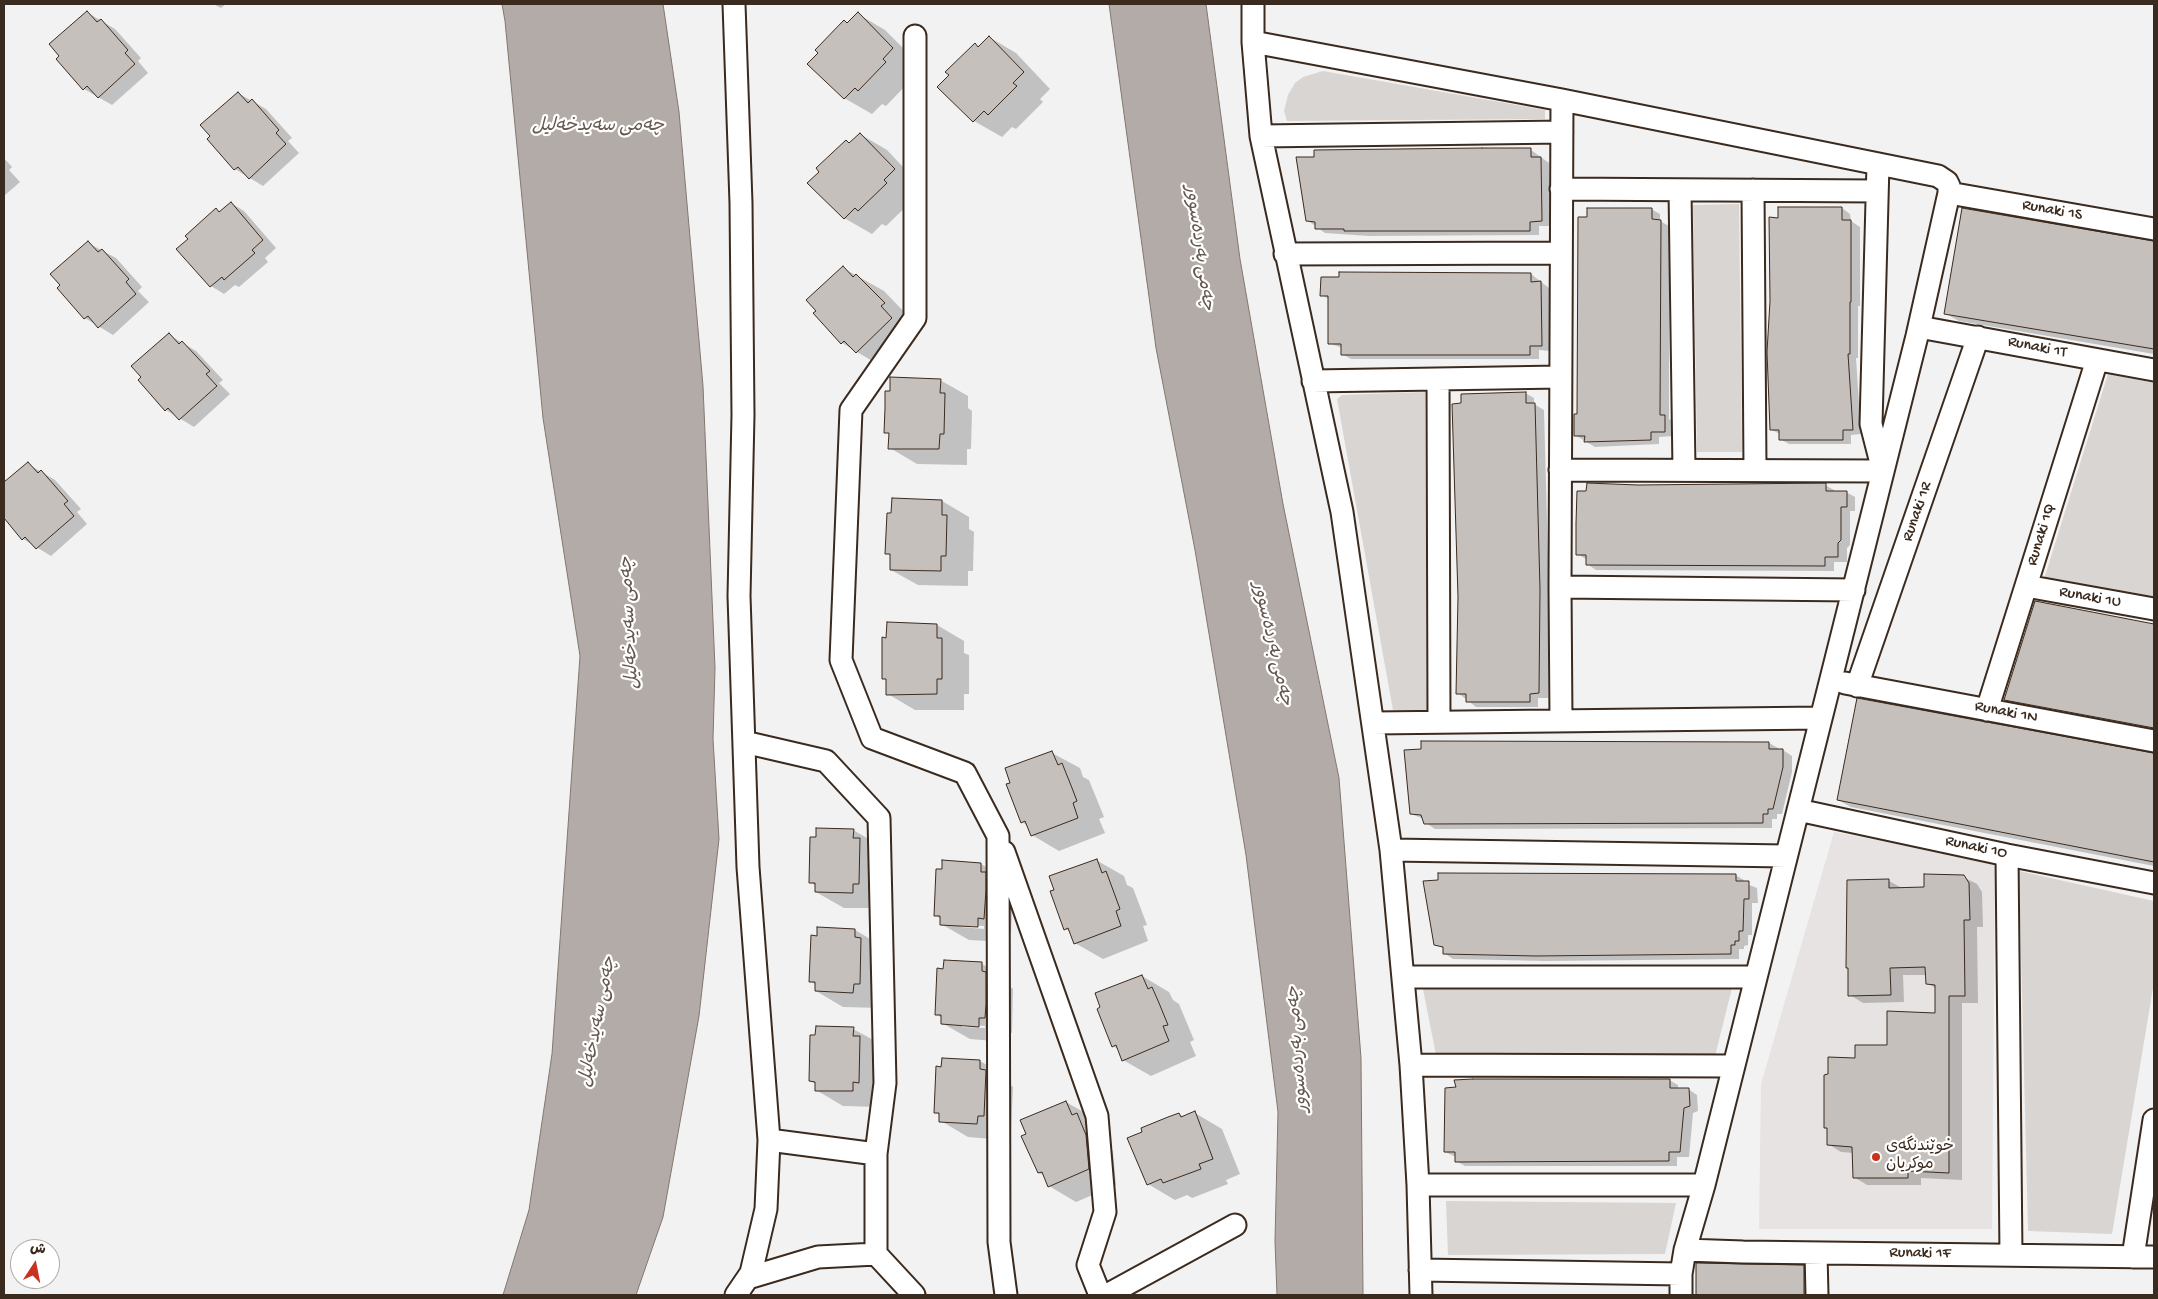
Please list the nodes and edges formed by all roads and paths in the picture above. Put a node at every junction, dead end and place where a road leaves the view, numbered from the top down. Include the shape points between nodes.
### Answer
1 (734, 4) edge
2 (1253, 4) edge
3 (915, 36) dead end
4 (1253, 42) junction
5 (1562, 100) junction
6 (1562, 132) junction
7 (1261, 136) junction
8 (1878, 164) junction
9 (1561, 189) junction
10 (1680, 190) junction
11 (1753, 190) junction
12 (1877, 191) junction
13 (1949, 192) junction
14 (2154, 230) edge
15 (1561, 253) junction
16 (1285, 254) junction
17 (1919, 327) junction
18 (1978, 337) junction
19 (2097, 360) junction
20 (2154, 370) edge
21 (1560, 377) junction
22 (1438, 379) junction
23 (1313, 381) junction
24 (1560, 470) junction
25 (1684, 470) junction
26 (1755, 470) junction
27 (1883, 471) junction
28 (2026, 586) junction
29 (1560, 587) junction
30 (1854, 590) junction
31 (2154, 610) edge
32 (1831, 679) junction
33 (1857, 686) junction
34 (1987, 710) junction
35 (1821, 718) junction
36 (1561, 721) junction
37 (1439, 722) junction
38 (1373, 723) junction
39 (2154, 741) edge
40 (744, 742) junction
41 (1798, 810) junction
42 (998, 836) junction
43 (1391, 850) junction
44 (2007, 855) junction
45 (1786, 856) junction
46 (2154, 883) edge
47 (1403, 977) junction
48 (1756, 977) junction
49 (1411, 1064) junction
50 (1734, 1066) junction
51 (2154, 1120) edge
52 (769, 1140) junction
53 (876, 1154) junction
54 (1418, 1185) junction
55 (1704, 1185) junction
56 (1235, 1225) dead end
57 (1685, 1250) junction
58 (1816, 1253) junction
59 (876, 1254) junction
60 (2011, 1256) junction
61 (2133, 1257) junction
62 (2154, 1257) edge
63 (1420, 1270) junction
64 (1681, 1274) junction
65 (748, 1278) junction
66 (736, 1295) edge
67 (914, 1295) edge
68 (1006, 1295) edge
69 (1100, 1295) edge
70 (1107, 1295) edge
71 (1421, 1295) edge
72 (1681, 1295) edge
73 (1817, 1295) edge

1 - 40 street via 741,203 743,415 739,596
2 - 4 street
3 - 42 street via 915,318 851,410 841,660 872,738 965,773
4 - 5 street
4 - 7 street
5 - 6 street
5 - 8 street
6 - 7 street
6 - 9 street
7 - 16 street
8 - 12 street
8 - 13 street via 1938,176 1947,182
9 - 10 street
9 - 15 street
10 - 11 street
10 - 25 street
11 - 12 street
11 - 26 street
12 - 27 street via 1871,424
13 - 14 street, Runaki 1S
13 - 17 street
15 - 16 street
15 - 21 street
16 - 23 street
17 - 18 street, Runaki 1T
17 - 27 street
18 - 19 street, Runaki 1T
18 - 33 street, Runaki 1R
19 - 20 street, Runaki 1T
19 - 28 street, Runaki 1Q
21 - 22 street
21 - 24 street
22 - 23 street
22 - 37 street
23 - 38 street via 1342,512
24 - 25 street
24 - 29 street
25 - 26 street
26 - 27 street
27 - 30 street
28 - 31 street, Runaki 1U
28 - 34 street, Runaki 1Q
29 - 30 street
29 - 36 street
30 - 32 street
32 - 33 street, Runaki 1N
32 - 35 street
33 - 34 street, Runaki 1N
34 - 39 street, Runaki 1N
35 - 36 street
35 - 41 street
36 - 37 street
37 - 38 street
38 - 43 street
40 - 52 street via 748,867
40 - 53 street via 826,762 879,818 885,1083
41 - 44 street, Runaki 1O
41 - 45 street
42 - 68 street via 999,1242
42 - 69 street via 1098,1116 1105,1212 1088,1266
43 - 45 street
43 - 47 street
44 - 46 street, Runaki 1O
44 - 60 street
45 - 48 street
47 - 48 street
47 - 49 street
48 - 50 street
49 - 50 street
49 - 54 street
50 - 55 street
51 - 61 street
52 - 53 street
52 - 65 street via 766,1209
53 - 59 street
54 - 55 street
54 - 63 street
55 - 57 street
56 - 70 street
57 - 58 street, Runaki 1F
57 - 64 street
58 - 60 street, Runaki 1F
58 - 73 street
59 - 65 street via 818,1257
59 - 67 street
60 - 61 street, Runaki 1F
61 - 62 street, Runaki 1F
63 - 64 street
63 - 71 street
64 - 72 street
65 - 66 street

